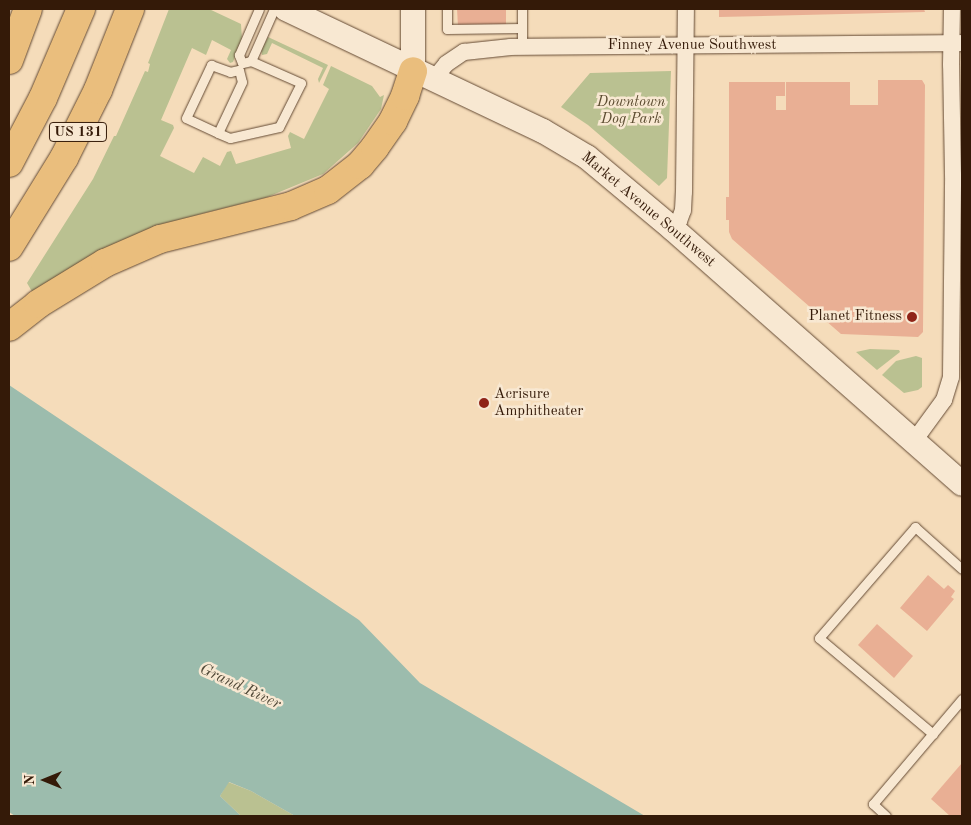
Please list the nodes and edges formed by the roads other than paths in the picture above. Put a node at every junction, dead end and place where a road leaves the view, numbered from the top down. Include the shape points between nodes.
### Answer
1 (28, 9) edge
2 (82, 9) edge
3 (130, 9) edge
4 (259, 9) edge
5 (274, 9) edge
6 (286, 9) edge
7 (413, 9) edge
8 (447, 9) edge
9 (522, 9) edge
10 (686, 9) edge
11 (952, 9) edge
12 (522, 28) junction
13 (957, 43) edge
14 (686, 46) junction
15 (522, 47) junction
16 (9, 60) edge
17 (252, 61) junction
18 (240, 63) junction
19 (423, 75) junction
20 (218, 133) junction
21 (9, 163) edge
22 (958, 175) edge
23 (673, 229) junction
24 (9, 247) edge
25 (9, 327) edge
26 (914, 441) junction
27 (962, 484) edge
28 (962, 569) edge
29 (962, 699) edge
30 (933, 734) junction
31 (886, 816) edge

1 - 16 highway
2 - 21 highway, US 131 via 43,98
3 - 24 highway, US 131 via 98,90 64,158
4 - 18 lane
5 - 17 lane
6 - 19 main road, Market Avenue Southwest
7 - 19 main road
8 - 12 lane via 447,29
9 - 12 lane
10 - 14 street
11 - 13 street
12 - 15 lane
13 - 14 street, Finney Avenue Southwest
13 - 22 street
14 - 15 street, Finney Avenue Southwest
14 - 23 street via 683,210
15 - 19 street, Finney Avenue Southwest via 464,52
17 - 18 lane
17 - 20 lane via 301,83 279,126 230,138
18 - 20 lane via 242,82
18 - 20 lane via 230,72 211,65 186,118
19 - 23 main road, Market Avenue Southwest via 568,145 604,170
19 - 25 highway via 360,165 328,190 291,206 160,240 106,263 38,304
22 - 26 street via 951,377 944,400
23 - 26 main road, Market Avenue Southwest
26 - 27 main road, Market Avenue Southwest
28 - 30 lane via 915,527 819,638
29 - 30 lane
30 - 31 lane via 873,804

